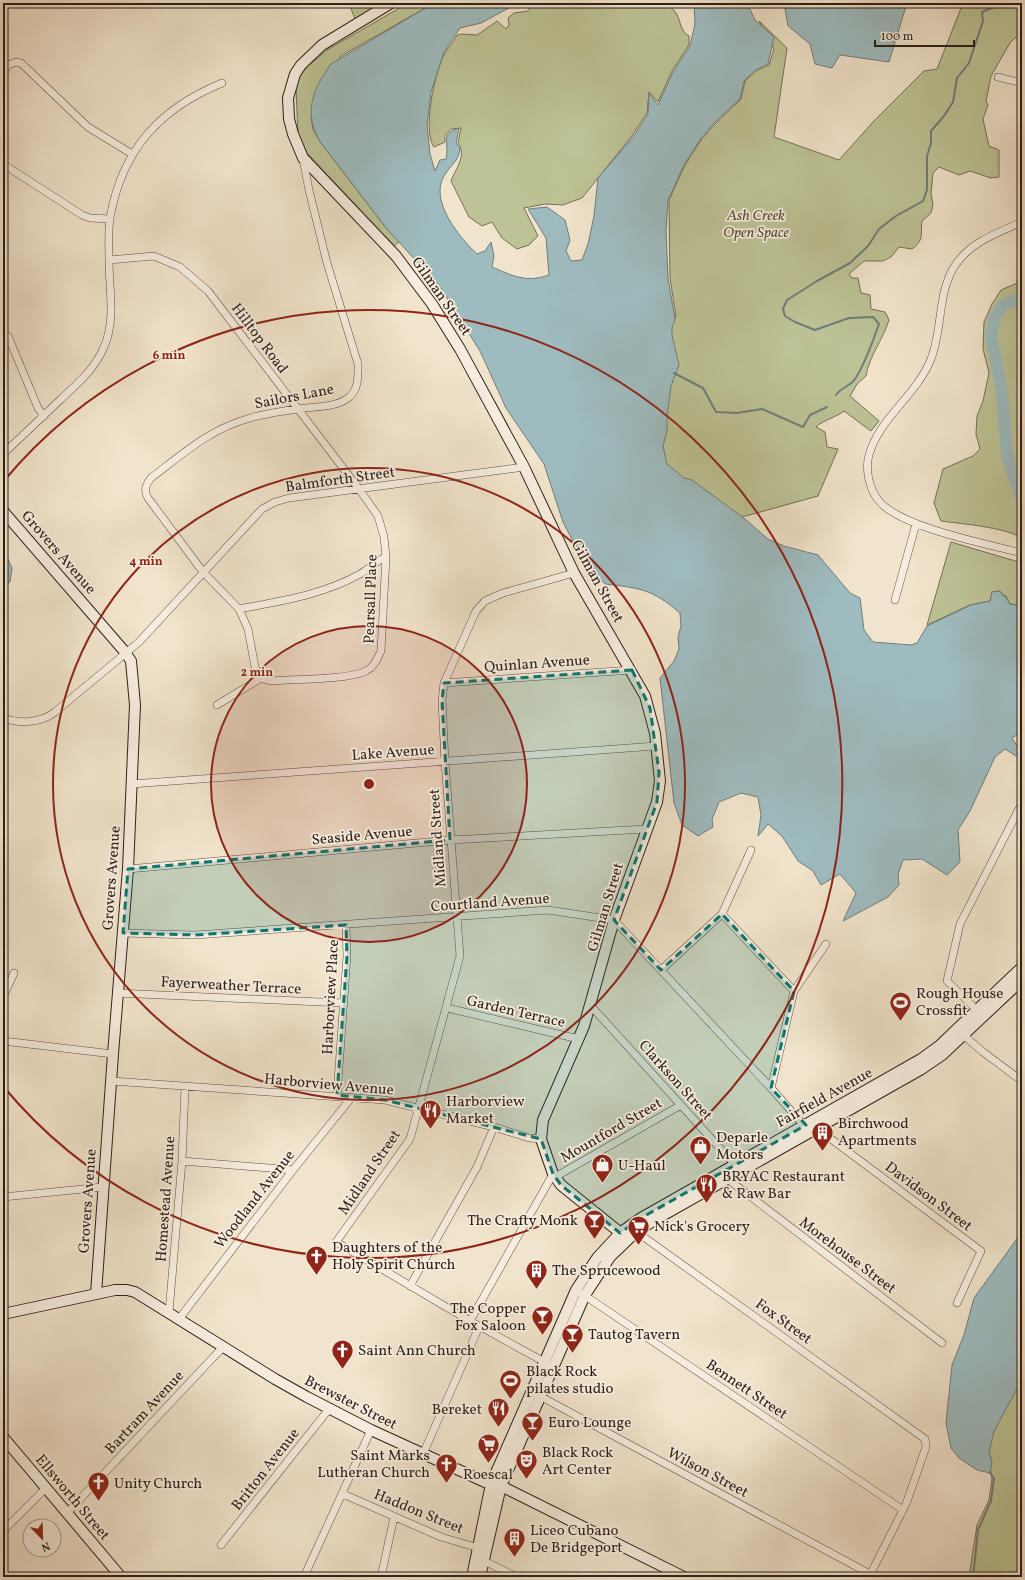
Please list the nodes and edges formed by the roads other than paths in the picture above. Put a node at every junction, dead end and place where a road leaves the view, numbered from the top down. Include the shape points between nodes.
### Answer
1 (391, 3) edge
2 (3, 74) edge
3 (998, 77) dead end
4 (222, 83) dead end
5 (1022, 83) edge
6 (132, 154) junction
7 (303, 158) junction
8 (3, 164) edge
9 (110, 219) junction
10 (1022, 222) edge
11 (109, 260) junction
12 (8, 336) dead end
13 (298, 409) junction
14 (44, 416) junction
15 (3, 454) edge
16 (524, 467) junction
17 (360, 489) junction
18 (3, 511) edge
19 (916, 524) junction
20 (1022, 553) edge
21 (386, 557) junction
22 (203, 572) junction
23 (574, 573) junction
24 (895, 600) dead end
25 (239, 609) junction
26 (126, 652) junction
27 (632, 670) junction
28 (261, 678) junction
29 (444, 683) junction
30 (217, 705) dead end
31 (3, 718) edge
32 (656, 746) junction
33 (445, 762) junction
34 (131, 784) junction
35 (1022, 803) edge
36 (646, 829) junction
37 (450, 840) junction
38 (752, 850) dead end
39 (128, 869) junction
40 (722, 914) junction
41 (456, 917) junction
42 (614, 920) junction
43 (346, 925) junction
44 (123, 934) junction
45 (826, 944) dead end
46 (1022, 968) edge
47 (661, 970) junction
48 (14, 973) dead end
49 (1022, 980) edge
50 (794, 991) junction
51 (117, 993) junction
52 (3, 997) edge
53 (343, 1003) junction
54 (591, 1006) junction
55 (447, 1008) junction
56 (980, 1013) junction
57 (960, 1032) junction
58 (579, 1039) junction
59 (3, 1041) edge
60 (112, 1054) junction
61 (111, 1081) junction
62 (1022, 1081) edge
63 (185, 1087) junction
64 (772, 1088) junction
65 (337, 1096) junction
66 (352, 1097) junction
67 (855, 1102) junction
68 (681, 1105) junction
69 (419, 1109) junction
70 (806, 1125) junction
71 (494, 1127) junction
72 (815, 1130) junction
73 (541, 1139) junction
74 (182, 1161) junction
75 (738, 1168) junction
76 (293, 1170) junction
77 (554, 1176) junction
78 (724, 1176) junction
79 (103, 1187) junction
80 (3, 1197) edge
81 (629, 1232) junction
82 (410, 1286) junction
83 (580, 1293) junction
84 (96, 1294) junction
85 (957, 1303) dead end
86 (169, 1312) junction
87 (3, 1314) edge
88 (178, 1319) junction
89 (470, 1322) junction
90 (479, 1327) junction
91 (942, 1343) dead end
92 (223, 1347) junction
93 (549, 1365) junction
94 (537, 1394) junction
95 (329, 1409) junction
96 (371, 1430) junction
97 (3, 1436) edge
98 (423, 1454) junction
99 (496, 1485) junction
100 (46, 1488) junction
101 (343, 1494) junction
102 (903, 1510) junction
103 (67, 1513) junction
104 (394, 1517) junction
105 (3, 1531) edge
106 (221, 1545) dead end
107 (481, 1554) junction
108 (870, 1576) edge
109 (121, 1577) edge
110 (304, 1577) edge
111 (381, 1577) edge
112 (472, 1577) edge
113 (480, 1577) edge
114 (518, 1577) edge
115 (684, 1577) edge

1 - 7 street, Gilman Street via 322,44 295,74 288,98 288,110 293,134
2 - 6 street via 8,65 20,63 88,127
3 - 5 street
4 - 6 street via 198,93 172,110 162,118
6 - 9 street via 116,192
7 - 13 street, Sailors Lane via 308,190 327,263 358,364 358,381 349,398 336,404
7 - 16 street, Gilman Street via 396,256 432,304 460,349
8 - 9 street via 82,215
9 - 11 street
10 - 19 street via 975,244 956,264 946,284 939,336 932,359 917,385 873,442 868,467 873,492 891,512
11 - 13 street, Hilltop Road via 154,256 180,266 208,291
11 - 14 street via 111,323 104,347 91,370
12 - 14 street via 38,408
13 - 17 street, Hilltop Road
13 - 22 street, Sailors Lane via 251,418 211,433 146,484 146,494
14 - 15 street
16 - 17 street, Balmforth Street
16 - 23 street, Gilman Street
17 - 21 street, Pearsall Place via 378,516
17 - 22 street, Balmforth Street via 275,502 262,509
18 - 26 street, Grovers Avenue
19 - 20 street
19 - 24 street
21 - 25 street via 361,574 301,597
21 - 28 street, Pearsall Place via 381,651 376,663 366,671 348,676 270,681
22 - 25 street
22 - 26 street, Balmforth Street via 139,642
23 - 27 street, Gilman Street
23 - 29 street, Midland Street via 503,593 485,601 476,611
25 - 28 street via 248,629 254,667
26 - 31 street, Balmforth Street via 51,716 19,722
26 - 34 street, Grovers Avenue via 131,661 134,682
27 - 29 street, Quinlan Avenue
27 - 32 street, Gilman Street via 650,708
28 - 30 street
29 - 33 street, Midland Street via 442,701
32 - 33 street, Lake Avenue
32 - 36 street, Gilman Street via 659,790
33 - 34 street, Lake Avenue
33 - 37 street, Midland Street
34 - 39 street, Grovers Avenue
35 - 56 street via 960,924 947,981
36 - 37 street, Seaside Avenue
36 - 42 street, Gilman Street
37 - 39 street, Seaside Avenue
37 - 41 street, Midland Street
38 - 40 street
39 - 44 street, Grovers Avenue
40 - 47 street
40 - 50 street
41 - 42 street, Courtland Avenue via 548,910
41 - 43 street, Courtland Avenue
41 - 55 street, Midland Street via 460,956
42 - 47 street
42 - 54 street, Gilman Street
43 - 44 street, Courtland Avenue via 195,935
43 - 53 street, Harborview Place via 347,956
44 - 51 street, Grovers Avenue
45 - 50 street
46 - 56 street, Fairfield Avenue
47 - 64 street
48 - 52 street
49 - 56 street, Fairfield Avenue
50 - 64 street
51 - 53 street, Fayerweather Terrace
51 - 60 street, Grovers Avenue
53 - 65 street, Harborview Place
54 - 58 street, Gilman Street
54 - 68 street, Clarkson Street
55 - 58 street, Garden Terrace
55 - 69 street, Midland Street
56 - 57 street, Fairfield Avenue
57 - 62 street
57 - 67 street, Fairfield Avenue via 942,1055
58 - 73 street, Gilman Street via 545,1114
59 - 60 street
60 - 61 street, Grovers Avenue
61 - 63 street, Harborview Avenue
61 - 79 street, Grovers Avenue
63 - 65 street, Harborview Avenue
63 - 74 street, Homestead Avenue
64 - 70 street
65 - 66 street, Harborview Avenue
66 - 69 street, Harborview Avenue via 385,1100
66 - 76 street, Woodland Avenue
67 - 70 street, Fairfield Avenue
67 - 72 street, Fairfield Avenue
68 - 75 street, Clarkson Street
68 - 77 street, Mountford Street
69 - 71 street, Harborview Avenue
69 - 82 street, Midland Street via 410,1140 336,1242
70 - 72 street
70 - 75 street, Fairfield Avenue
71 - 73 street, Harborview Avenue
71 - 82 street via 477,1167
72 - 75 street, Fairfield Avenue
72 - 85 street, Davidson Street via 823,1133 981,1251
73 - 77 street, Gilman Street
74 - 76 street
74 - 86 street, Homestead Avenue
75 - 78 street, Fairfield Avenue
76 - 88 street, Woodland Avenue
77 - 81 street, Gilman Street via 566,1190
77 - 89 street
78 - 81 street, Fairfield Avenue
78 - 91 street, Morehouse Street
79 - 80 street
79 - 84 street, Grovers Avenue
81 - 83 street, Fairfield Avenue
81 - 102 street, Fox Street via 923,1437 926,1447
82 - 89 street
83 - 93 street, Fairfield Avenue
83 - 102 street, Bennett Street
84 - 86 street, Brewster Street via 122,1289 131,1290
84 - 87 street, Brewster Street
86 - 88 street, Brewster Street
88 - 92 street, Brewster Street
89 - 90 street
90 - 93 street
90 - 98 street
92 - 95 street, Brewster Street
92 - 103 street, Bartram Avenue
93 - 94 street, Fairfield Avenue
94 - 99 street, Fairfield Avenue
94 - 108 street, Wilson Street
95 - 96 street, Brewster Street
95 - 106 street, Britton Avenue
96 - 98 street, Brewster Street
96 - 101 street
97 - 100 street, Ellsworth Street
98 - 99 street, Brewster Street
99 - 107 street, Fairfield Avenue
99 - 115 street, Brewster Street
100 - 103 street, Ellsworth Street
100 - 105 street
101 - 104 street, Haddon Street
101 - 110 street
102 - 108 street
103 - 109 street, Ellsworth Street
104 - 107 street, Haddon Street
104 - 111 street
107 - 112 street, Fairfield Avenue
107 - 113 street, Fairfield Avenue
107 - 114 street, Haddon Street

